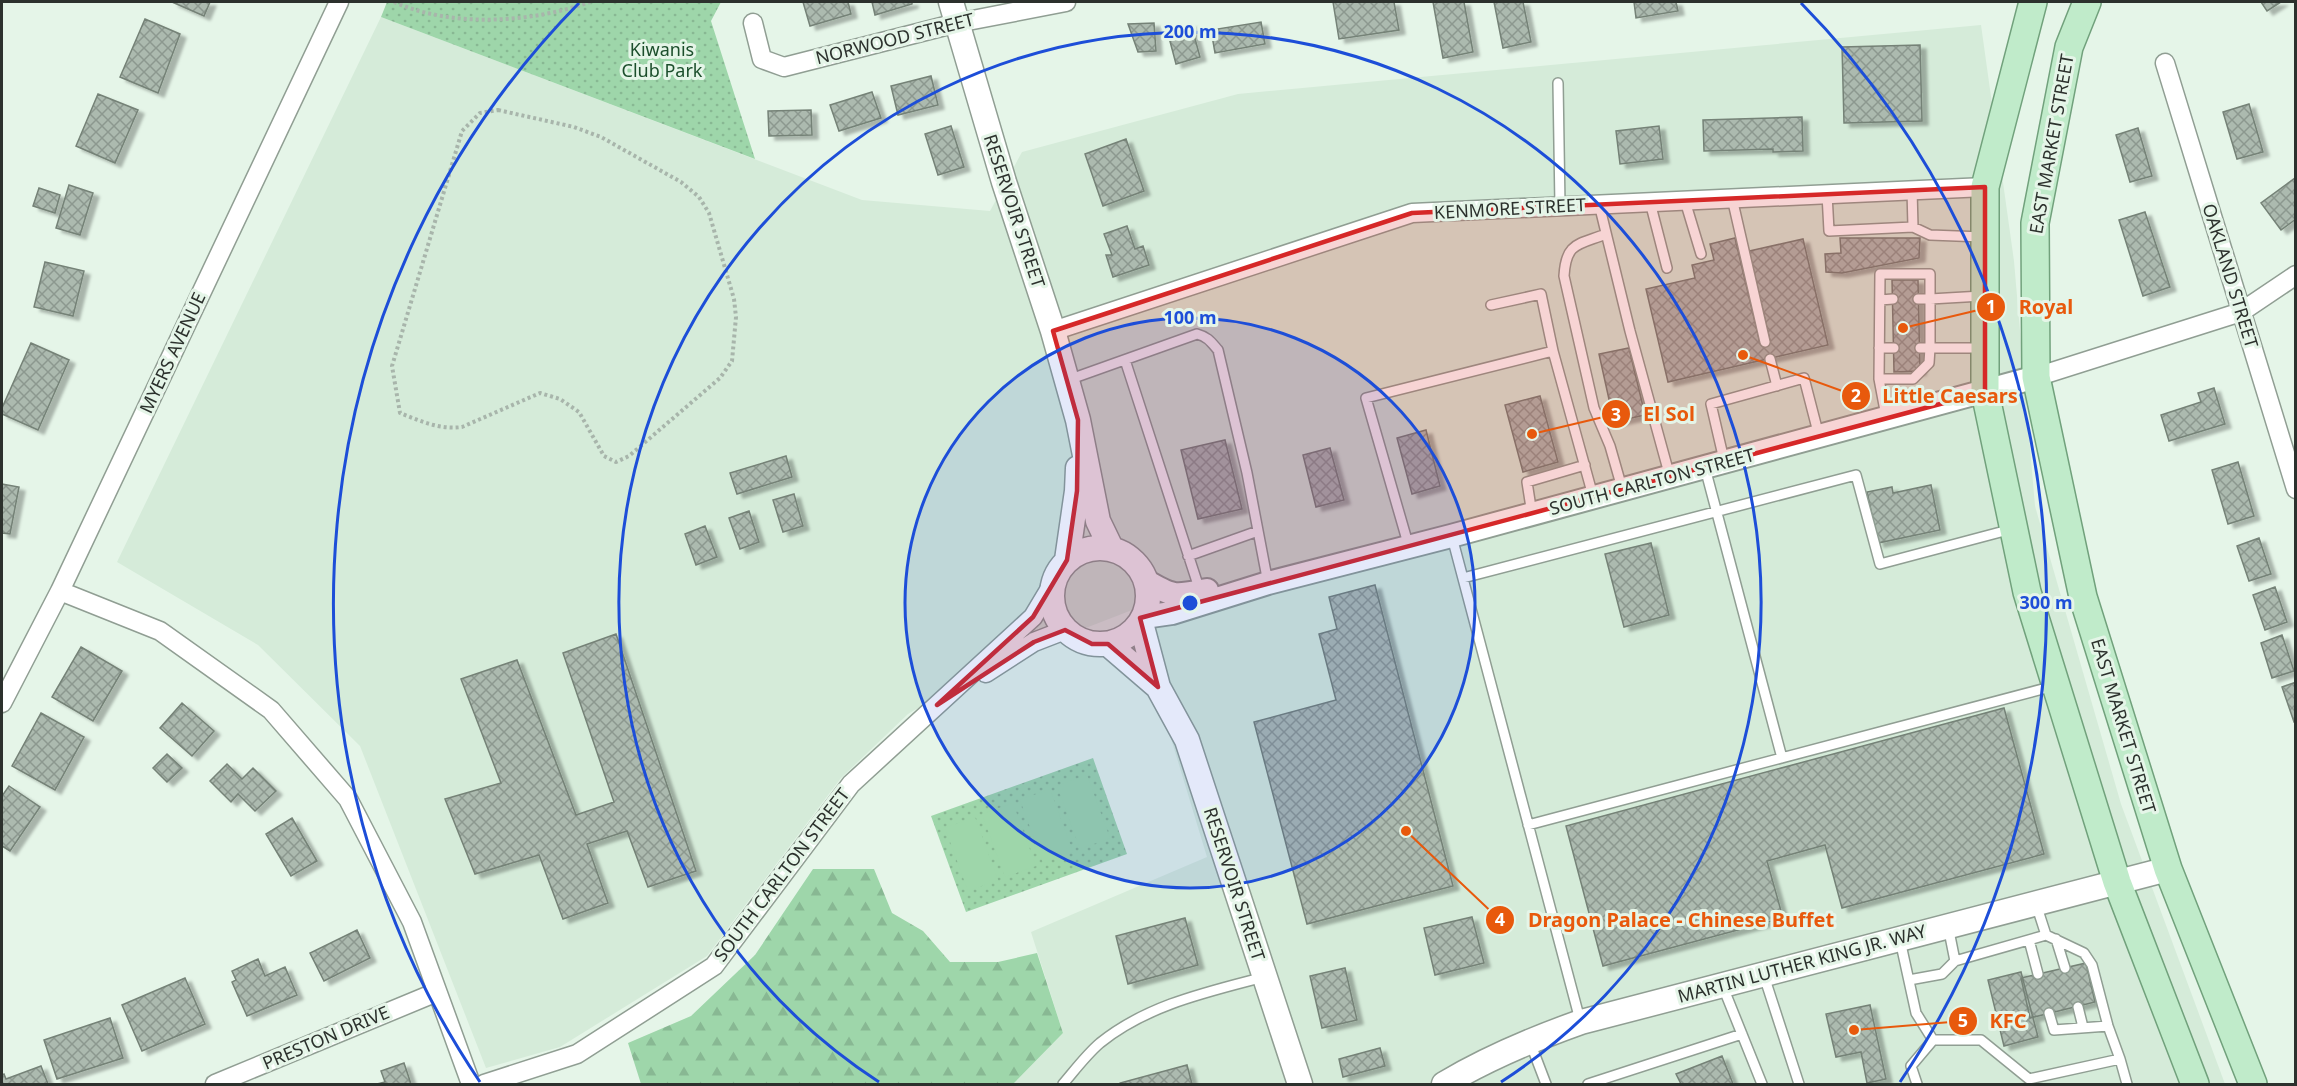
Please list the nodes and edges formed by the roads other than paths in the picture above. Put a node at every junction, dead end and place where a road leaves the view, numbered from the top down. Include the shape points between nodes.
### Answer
1 (339, 2) edge
2 (1066, 2) edge
3 (2033, 2) edge
4 (2087, 2) edge
5 (954, 12) edge
6 (753, 22) dead end
7 (2165, 63) dead end
8 (1558, 83) dead end
9 (1985, 187) junction
10 (1912, 190) junction
11 (1827, 194) junction
12 (1732, 198) junction
13 (1685, 201) junction
14 (1650, 202) junction
15 (1599, 204) junction
16 (1560, 206) junction
17 (1913, 227) junction
18 (1606, 234) junction
19 (1985, 237) junction
20 (1701, 254) dead end
21 (1667, 268) dead end
22 (2295, 275) edge
23 (1985, 296) junction
24 (1893, 299) dead end
25 (1918, 299) dead end
26 (1930, 299) junction
27 (1880, 300) junction
28 (1491, 305) dead end
29 (2241, 312) junction
30 (1053, 331) junction
31 (1765, 342) dead end
32 (1879, 348) junction
33 (1894, 348) dead end
34 (1925, 348) junction
35 (1984, 348) junction
36 (1553, 351) junction
37 (1770, 359) dead end
38 (1125, 360) junction
39 (2036, 377) junction
40 (1879, 379) junction
41 (1067, 380) junction
42 (1777, 386) junction
43 (1985, 392) junction
44 (1887, 418) junction
45 (1078, 420) junction
46 (1820, 437) junction
47 (1585, 465) junction
48 (1715, 465) junction
49 (1670, 477) junction
50 (2295, 489) edge
51 (1623, 490) junction
52 (1594, 498) junction
53 (1716, 511) junction
54 (1532, 514) junction
55 (2014, 528) junction
56 (1258, 531) junction
57 (1451, 536) junction
58 (1409, 547) junction
59 (1112, 548) junction
60 (1188, 556) junction
61 (1067, 560) junction
62 (1463, 578) junction
63 (1146, 581) junction
64 (1268, 583) junction
65 (1052, 587) junction
66 (60, 591) junction
67 (1200, 592) junction
68 (1142, 620) junction
69 (1065, 630) junction
70 (1108, 644) junction
71 (2056, 686) junction
72 (1158, 687) junction
73 (2, 703) edge
74 (937, 705) junction
75 (1782, 758) junction
76 (1528, 825) junction
77 (2168, 868) junction
78 (2116, 882) junction
79 (2036, 903) junction
80 (1948, 926) junction
81 (2046, 935) junction
82 (1900, 938) junction
83 (2056, 939) junction
84 (2029, 940) junction
85 (1955, 961) junction
86 (2065, 968) dead end
87 (1763, 974) junction
88 (2038, 974) dead end
89 (1264, 976) junction
90 (1909, 980) junction
91 (1722, 984) junction
92 (437, 992) junction
93 (2078, 1007) dead end
94 (2049, 1013) dead end
95 (1581, 1022) junction
96 (2108, 1026) junction
97 (2083, 1027) junction
98 (1742, 1034) junction
99 (1529, 1041) junction
100 (1933, 1041) junction
101 (2120, 1059) junction
102 (2030, 1082) edge
103 (215, 1084) edge
104 (471, 1084) edge
105 (484, 1084) edge
106 (1063, 1084) edge
107 (1300, 1084) edge
108 (1444, 1084) edge
109 (1546, 1084) edge
110 (1588, 1084) edge
111 (1762, 1084) edge
112 (1799, 1084) edge
113 (1917, 1084) edge
114 (2127, 1084) edge
115 (2195, 1084) edge
116 (2253, 1084) edge

1 - 66 street, MYERS AVENUE
2 - 5 street, NORWOOD STREET
3 - 9 main road
4 - 39 main road, EAST MARKET STREET via 2069,47 2035,223
5 - 6 street, NORWOOD STREET via 784,67 762,59
5 - 30 main road, RESERVOIR STREET
7 - 29 street, OAKLAND STREET
8 - 16 lane
9 - 10 street, KENMORE STREET
9 - 19 main road
10 - 11 street, KENMORE STREET
10 - 17 lane
11 - 12 street, KENMORE STREET
11 - 17 lane via 1829,231
12 - 13 street, KENMORE STREET
12 - 31 lane
13 - 14 street, KENMORE STREET
13 - 20 lane
14 - 15 street, KENMORE STREET
14 - 21 lane
15 - 16 street, KENMORE STREET
15 - 18 lane
16 - 30 street, KENMORE STREET via 1412,213
17 - 19 lane via 1930,235
18 - 49 lane
18 - 51 lane via 1572,247 1565,258 1564,276 1594,408
19 - 23 main road
22 - 29 street
23 - 26 lane
23 - 35 main road
24 - 27 lane
25 - 26 lane
26 - 27 lane via 1930,274 1880,274
26 - 34 lane
27 - 32 lane
28 - 36 lane via 1541,294
29 - 39 street
29 - 50 street, OAKLAND STREET
30 - 41 main road, RESERVOIR STREET
32 - 33 lane
32 - 40 lane
34 - 35 lane
34 - 40 lane via 1929,363 1913,380
35 - 43 main road
36 - 47 lane
36 - 58 lane via 1366,398
37 - 42 lane
38 - 41 lane
38 - 56 lane via 1197,334 1205,336 1218,350
38 - 60 lane
39 - 43 street, SOUTH CARLTON STREET
39 - 77 main road, EAST MARKET STREET via 2083,597
40 - 44 lane
41 - 45 main road, RESERVOIR STREET
42 - 46 lane via 1804,378
42 - 48 lane via 1711,404
43 - 44 street, SOUTH CARLTON STREET
43 - 55 main road
44 - 46 street, SOUTH CARLTON STREET
45 - 59 main road, RESERVOIR STREET via 1098,521
45 - 61 main road, RESERVOIR STREET via 1077,491
46 - 48 street, SOUTH CARLTON STREET
47 - 52 lane
47 - 54 lane via 1527,482
48 - 49 street, SOUTH CARLTON STREET
48 - 53 lane
49 - 51 street, SOUTH CARLTON STREET
51 - 52 street, SOUTH CARLTON STREET
52 - 54 street, SOUTH CARLTON STREET
53 - 55 lane via 1856,474 1880,564
53 - 62 lane
53 - 75 lane
54 - 57 street, SOUTH CARLTON STREET
55 - 71 main road via 2027,592
56 - 60 lane
56 - 64 lane
57 - 58 street, SOUTH CARLTON STREET
57 - 62 lane
58 - 64 street, SOUTH CARLTON STREET
59 - 61 main road via 1095,547
59 - 63 main road via 1127,555
60 - 67 lane
61 - 65 main road
62 - 76 lane
63 - 67 street, SOUTH CARLTON STREET via 1168,594
63 - 68 main road via 1149,594
64 - 67 street, SOUTH CARLTON STREET
64 - 68 street, SOUTH CARLTON STREET
65 - 69 main road via 1051,602
65 - 74 street, SOUTH CARLTON STREET via 1033,617
66 - 73 street, MYERS AVENUE
66 - 92 street via 160,631 271,710 348,800 412,922
68 - 70 main road via 1128,635
68 - 72 main road, RESERVOIR STREET
69 - 70 main road via 1092,644
69 - 74 street, SOUTH CARLTON STREET via 1034,642
70 - 72 main road, RESERVOIR STREET
71 - 75 lane
71 - 78 main road
72 - 89 main road, RESERVOIR STREET via 1187,740
74 - 105 street, SOUTH CARLTON STREET via 851,784 714,966 577,1054
75 - 76 lane
76 - 95 lane
77 - 78 main road, MARTIN LUTHER KING JR. WAY
77 - 116 main road, EAST MARKET STREET
78 - 79 main road, MARTIN LUTHER KING JR. WAY
78 - 115 main road
79 - 80 main road, MARTIN LUTHER KING JR. WAY
79 - 81 lane
80 - 82 main road, MARTIN LUTHER KING JR. WAY
80 - 85 lane
81 - 83 lane
81 - 84 lane
82 - 87 main road, MARTIN LUTHER KING JR. WAY
82 - 90 lane
83 - 86 lane
83 - 96 lane via 2084,953 2092,965
84 - 85 lane
84 - 88 lane
85 - 90 lane via 1942,974
87 - 91 main road, MARTIN LUTHER KING JR. WAY
87 - 112 lane
89 - 106 lane via 1182,1000 1132,1022 1099,1044
89 - 107 main road, RESERVOIR STREET
90 - 100 lane via 1916,1013
91 - 95 main road, MARTIN LUTHER KING JR. WAY
91 - 98 lane
92 - 103 street, PRESTON DRIVE
92 - 104 street
93 - 97 lane
94 - 97 lane via 2054,1030
95 - 99 main road, MARTIN LUTHER KING JR. WAY
96 - 97 lane
96 - 101 lane
98 - 110 lane
98 - 111 lane
99 - 108 main road, MARTIN LUTHER KING JR. WAY
99 - 109 lane
100 - 102 lane via 1981,1041
100 - 113 lane via 1911,1065
101 - 102 lane
101 - 114 lane

